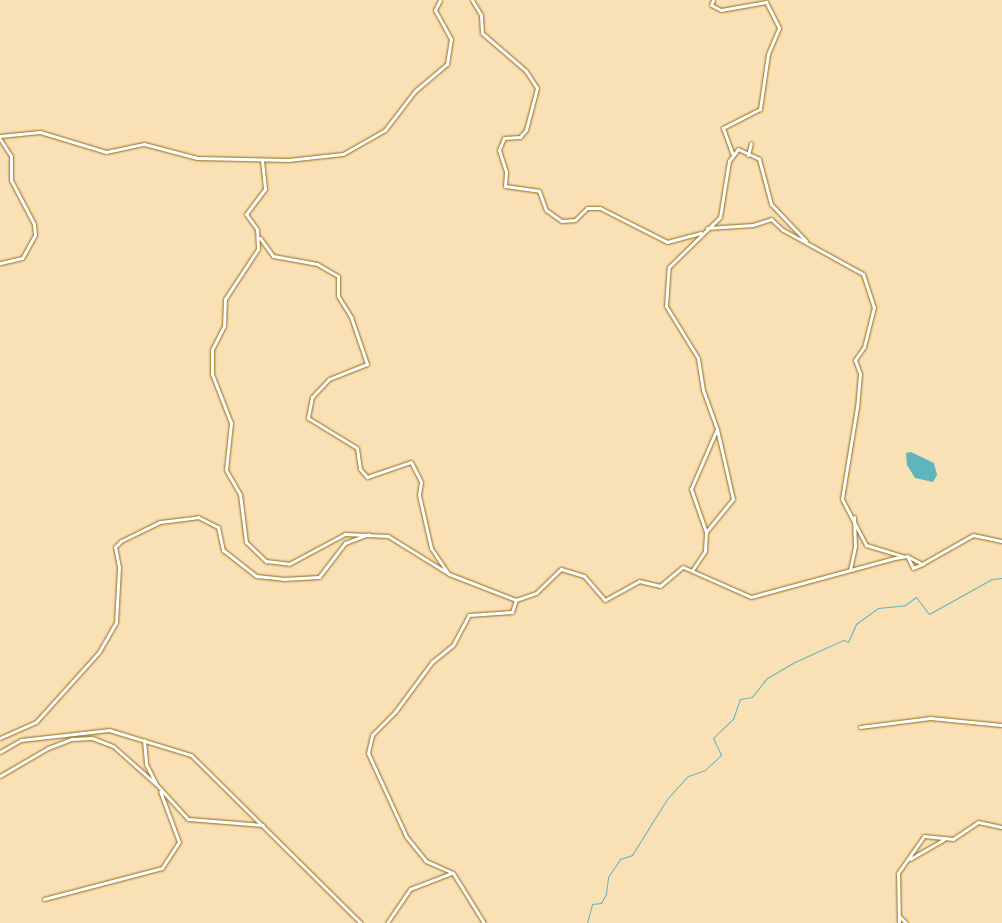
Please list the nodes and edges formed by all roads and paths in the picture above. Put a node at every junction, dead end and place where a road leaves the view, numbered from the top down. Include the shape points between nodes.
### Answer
1 (440, 0) edge
2 (472, 0) edge
3 (712, 0) edge
4 (759, 0) edge
5 (766, 2) junction
6 (0, 138) edge
7 (751, 143) dead end
8 (732, 153) junction
9 (748, 155) junction
10 (262, 160) junction
11 (706, 228) junction
12 (702, 232) junction
13 (260, 238) junction
14 (806, 241) junction
15 (0, 264) edge
16 (717, 429) junction
17 (854, 517) junction
18 (706, 532) junction
19 (371, 533) junction
20 (1002, 541) edge
21 (906, 556) junction
22 (925, 562) junction
23 (692, 569) junction
24 (850, 570) junction
25 (449, 574) junction
26 (516, 600) junction
27 (1002, 725) edge
28 (860, 727) dead end
29 (0, 738) edge
30 (144, 740) junction
31 (0, 752) edge
32 (0, 776) edge
33 (156, 784) junction
34 (160, 791) junction
35 (264, 825) junction
36 (1002, 827) edge
37 (944, 839) junction
38 (909, 860) junction
39 (453, 872) junction
40 (44, 899) dead end
41 (899, 916) junction
42 (361, 923) edge
43 (387, 923) edge
44 (484, 923) edge
45 (899, 923) edge
46 (906, 923) edge

1 - 10 street via 435,10 451,39 447,64 415,90 385,130 336,156
2 - 12 street via 481,15 482,33 526,71 537,88 526,130 520,137 504,138 499,150 506,172 505,186 539,191 546,210 562,221 575,220 587,208 600,208 666,242
3 - 5 street via 711,5 721,10
4 - 5 street
5 - 8 street via 779,28 768,54 760,109 723,128
6 - 10 street via 40,132 106,152 144,144 197,158
6 - 15 street via 11,156 11,180 34,224 35,235 22,258
7 - 9 street
8 - 9 street via 740,149
8 - 11 street via 721,214
9 - 14 street via 759,159 771,204
10 - 13 street via 265,189 246,214
11 - 12 street
11 - 14 street via 753,225 771,219
12 - 16 street via 668,267 664,301 698,358 703,390
13 - 19 street via 254,259 225,299 224,326 212,350 212,374 231,423 226,470 240,494 246,542 266,561 289,564 345,534
13 - 25 street via 273,256 317,264 338,276 338,296 351,317 367,364 329,379 312,397 308,418 357,448 360,469 367,476 411,462 421,482 419,495 431,548
14 - 17 street via 854,265 863,274 874,301 868,337 855,360 860,374 857,407 842,493 842,504
16 - 18 street via 691,488
16 - 18 street via 733,499
17 - 21 street via 866,545
17 - 24 street via 855,546
18 - 23 street via 705,550
19 - 25 street via 388,536
19 - 29 street via 345,543 319,577 283,579 256,576 223,550 218,527 198,517 160,522 121,541 115,546 119,566 116,622 100,652 36,722
20 - 22 street via 979,534 970,536
21 - 22 street
21 - 22 street via 913,568
21 - 24 street
23 - 24 street via 751,596
23 - 26 street via 682,567 658,586 639,582 606,600 596,594 584,576 561,568 536,593
25 - 26 street
26 - 39 street via 512,612 467,616 453,645 432,662 370,738 369,756 386,786 406,836 426,861
27 - 28 street via 930,718
30 - 31 street via 109,730 58,733 21,740
30 - 33 street via 146,764
30 - 35 street via 191,756
32 - 33 street via 48,748 72,739 92,738 113,746
33 - 34 street
34 - 35 street via 180,813 195,821
34 - 40 street via 179,842 162,868
35 - 42 street
36 - 37 street via 978,822 957,837
37 - 38 street
37 - 38 street via 926,834
38 - 41 street via 897,879
39 - 43 street via 412,888
39 - 44 street
41 - 45 street
41 - 46 street

